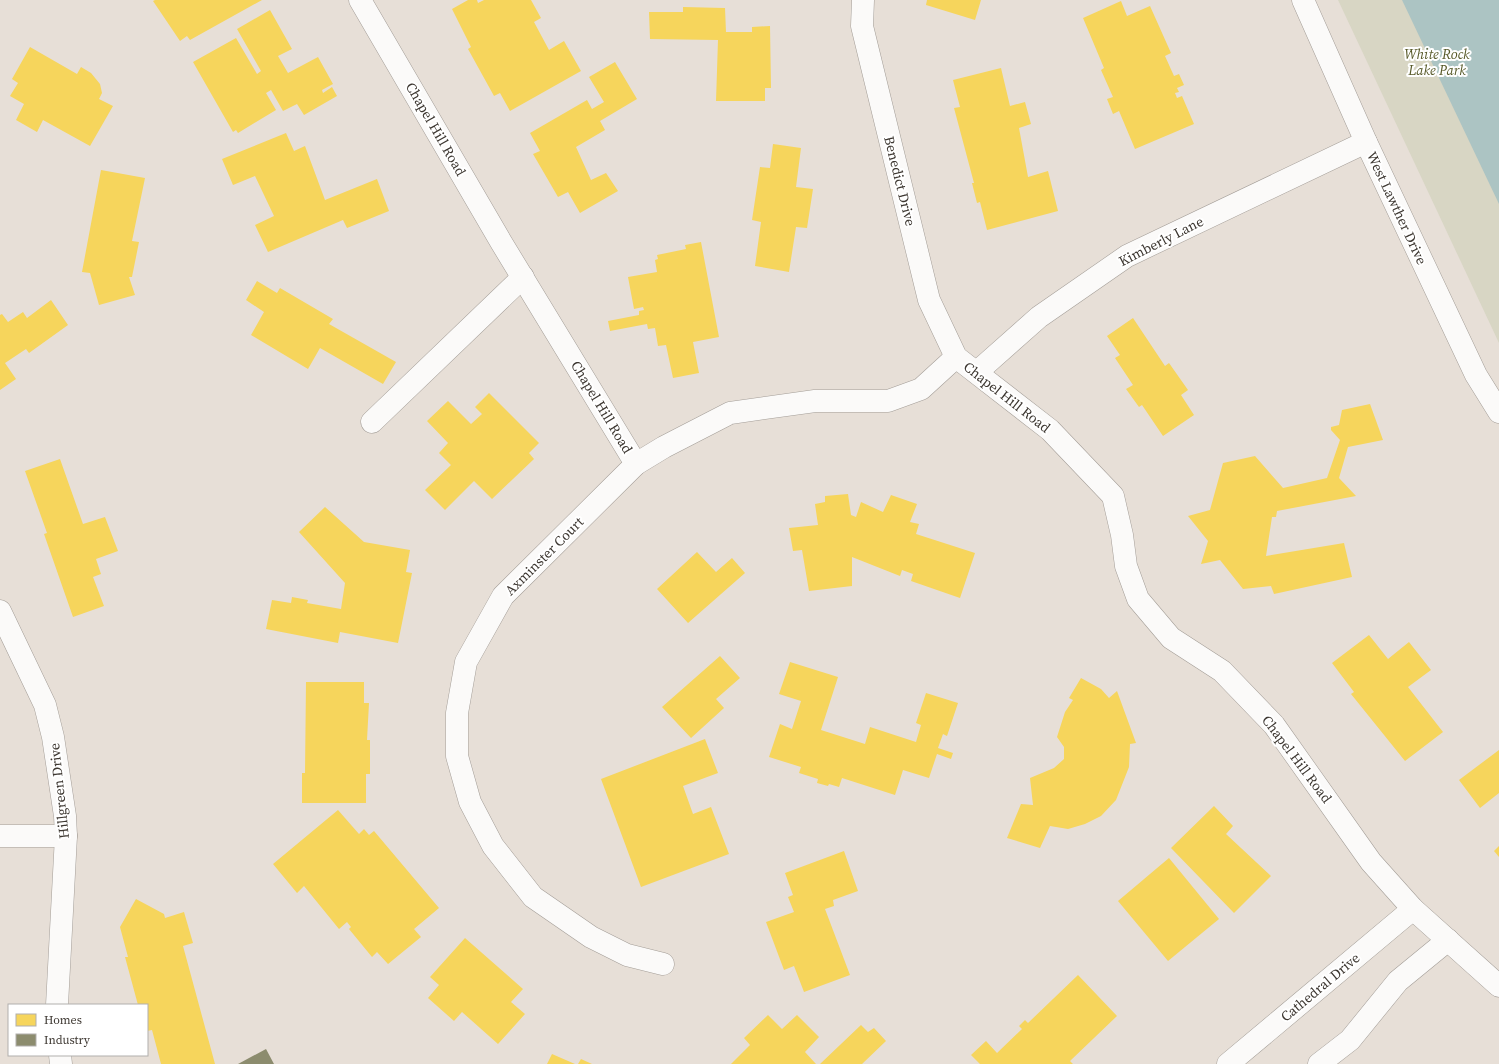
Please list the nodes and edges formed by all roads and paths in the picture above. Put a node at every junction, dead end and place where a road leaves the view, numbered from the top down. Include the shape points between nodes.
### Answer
1 (360, 0) edge
2 (863, 0) edge
3 (1303, 0) edge
4 (1366, 142) junction
5 (523, 278) junction
6 (956, 357) junction
7 (977, 372) junction
8 (1499, 412) edge
9 (372, 422) dead end
10 (636, 464) junction
11 (0, 611) edge
12 (0, 836) edge
13 (66, 836) junction
14 (1413, 909) junction
15 (1448, 940) junction
16 (663, 964) dead end
17 (1499, 986) edge
18 (57, 1004) edge
19 (1228, 1064) edge
20 (1319, 1064) edge

1 - 5 street, Chapel Hill Road
2 - 6 street, Benedict Drive via 862,26 929,300
3 - 4 street, West Lawther Drive
4 - 7 street, Kimberly Lane via 1127,256 1039,317
4 - 8 street, West Lawther Drive via 1476,375
5 - 9 street
5 - 10 street, Chapel Hill Road
6 - 7 street, Chapel Hill Road
6 - 10 street, Chapel Hill Road via 921,389 888,401 815,401 730,413
7 - 14 street, Chapel Hill Road via 1050,430 1114,496 1126,566 1138,599 1171,638 1222,671 1274,725 1371,862
10 - 16 street, Axminster Court via 503,596 466,662 457,713 457,756 470,802 493,846 533,897 590,937 627,955
11 - 13 street, Hillgreen Drive via 45,705 53,737
12 - 13 street
13 - 18 street, Hillgreen Drive
14 - 15 street, Chapel Hill Road
14 - 19 street, Cathedral Drive
15 - 17 street, Chapel Hill Road
15 - 20 street via 1398,981 1350,1040

